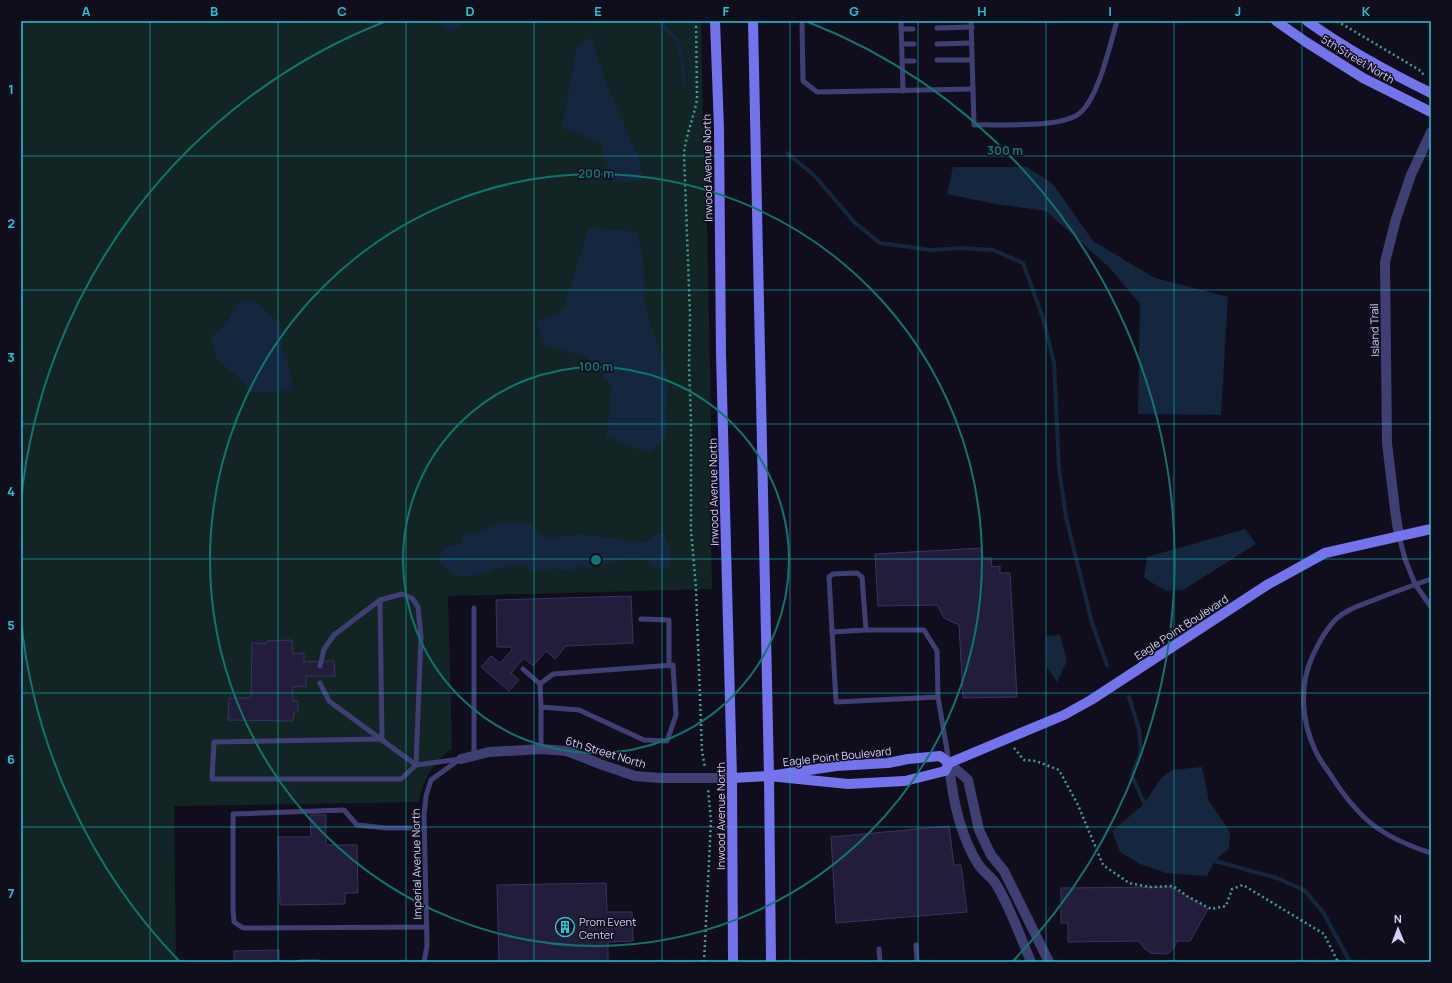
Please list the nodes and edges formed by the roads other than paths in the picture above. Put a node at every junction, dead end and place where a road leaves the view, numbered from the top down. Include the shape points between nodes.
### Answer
1 (716, 21) edge
2 (753, 21) edge
3 (802, 21) edge
4 (901, 21) edge
5 (971, 21) edge
6 (1117, 21) edge
7 (1276, 21) edge
8 (1307, 21) edge
9 (972, 27) junction
10 (937, 28) dead end
11 (901, 29) junction
12 (913, 29) dead end
13 (972, 43) junction
14 (902, 44) junction
15 (914, 44) dead end
16 (937, 44) dead end
17 (914, 60) dead end
18 (937, 60) dead end
19 (972, 60) junction
20 (902, 61) junction
21 (973, 90) junction
22 (903, 91) junction
23 (1431, 93) edge
24 (1431, 112) edge
25 (1431, 132) edge
26 (1431, 529) edge
27 (1400, 536) junction
28 (1431, 579) edge
29 (1415, 584) junction
30 (380, 600) junction
31 (1431, 607) edge
32 (474, 608) dead end
33 (641, 619) dead end
34 (866, 630) junction
35 (832, 632) junction
36 (320, 666) dead end
37 (670, 666) junction
38 (523, 669) dead end
39 (320, 684) dead end
40 (540, 684) junction
41 (938, 697) junction
42 (541, 707) junction
43 (382, 739) junction
44 (541, 749) junction
45 (474, 755) junction
46 (461, 759) junction
47 (949, 762) junction
48 (416, 764) junction
49 (769, 776) junction
50 (732, 778) junction
51 (424, 828) junction
52 (1431, 853) edge
53 (427, 927) junction
54 (916, 945) dead end
55 (879, 949) dead end
56 (300, 962) edge
57 (318, 962) edge
58 (424, 962) edge
59 (733, 962) edge
60 (771, 962) edge
61 (880, 962) edge
62 (917, 962) edge
63 (1031, 962) edge
64 (1049, 962) edge

1 - 50 main road, Inwood Avenue North via 721,354
2 - 49 main road
3 - 22 lane via 803,81 817,92
4 - 11 lane
5 - 9 lane
6 - 21 lane via 1092,97 1081,112 1069,120 974,125
7 - 24 main road, 5th Street North via 1363,78
8 - 23 main road, 5th Street North via 1377,66
9 - 10 lane
9 - 13 lane
11 - 12 lane
11 - 14 lane
13 - 16 lane
13 - 19 lane
14 - 15 lane
14 - 20 lane
17 - 20 lane
18 - 19 lane
19 - 21 lane
20 - 22 lane
21 - 22 lane
25 - 27 street, Island Trail via 1398,212 1385,262 1387,443
26 - 27 main road, Eagle Point Boulevard
27 - 29 lane
27 - 47 main road, Eagle Point Boulevard via 1325,553 1267,585 1107,690 1064,715
28 - 29 lane
29 - 31 lane
29 - 52 lane via 1347,611 1326,631 1317,644 1308,667 1304,709 1316,753 1353,806 1383,831 1402,842
30 - 36 lane via 334,635 324,649
30 - 43 lane
30 - 48 lane via 402,594 412,598 418,607 421,637
32 - 45 lane
33 - 37 lane via 669,620
34 - 35 lane
34 - 35 lane via 862,577 857,573 833,574 829,577
34 - 41 lane via 924,630 938,651
35 - 41 lane via 836,702
37 - 40 lane via 553,674
37 - 42 lane via 673,665 676,715 666,741 644,740 579,710
38 - 40 lane
39 - 43 lane via 329,701
40 - 42 lane
41 - 47 lane
42 - 44 lane
43 - 48 lane
43 - 48 lane via 214,742 212,779 401,779
44 - 45 street, 6th Street North
44 - 50 street, 6th Street North via 567,751 635,776
45 - 46 street, 6th Street North
46 - 48 lane
46 - 51 lane, Imperial Avenue North via 431,780 426,796
47 - 49 main road, Eagle Point Boulevard via 940,756 836,766
47 - 49 main road, Eagle Point Boulevard via 946,770 905,781 848,784
47 - 63 street via 951,788 967,844 979,866 995,883 1007,904
47 - 64 street via 968,780 979,830 991,855 1004,871
49 - 50 main road, 6th Street North
49 - 60 main road
50 - 59 main road, Inwood Avenue North
51 - 53 lane, Imperial Avenue North
51 - 53 lane via 357,825 344,810 233,814 233,909 234,922 244,928
53 - 58 lane, Imperial Avenue North
54 - 62 lane
55 - 61 lane
56 - 57 lane

